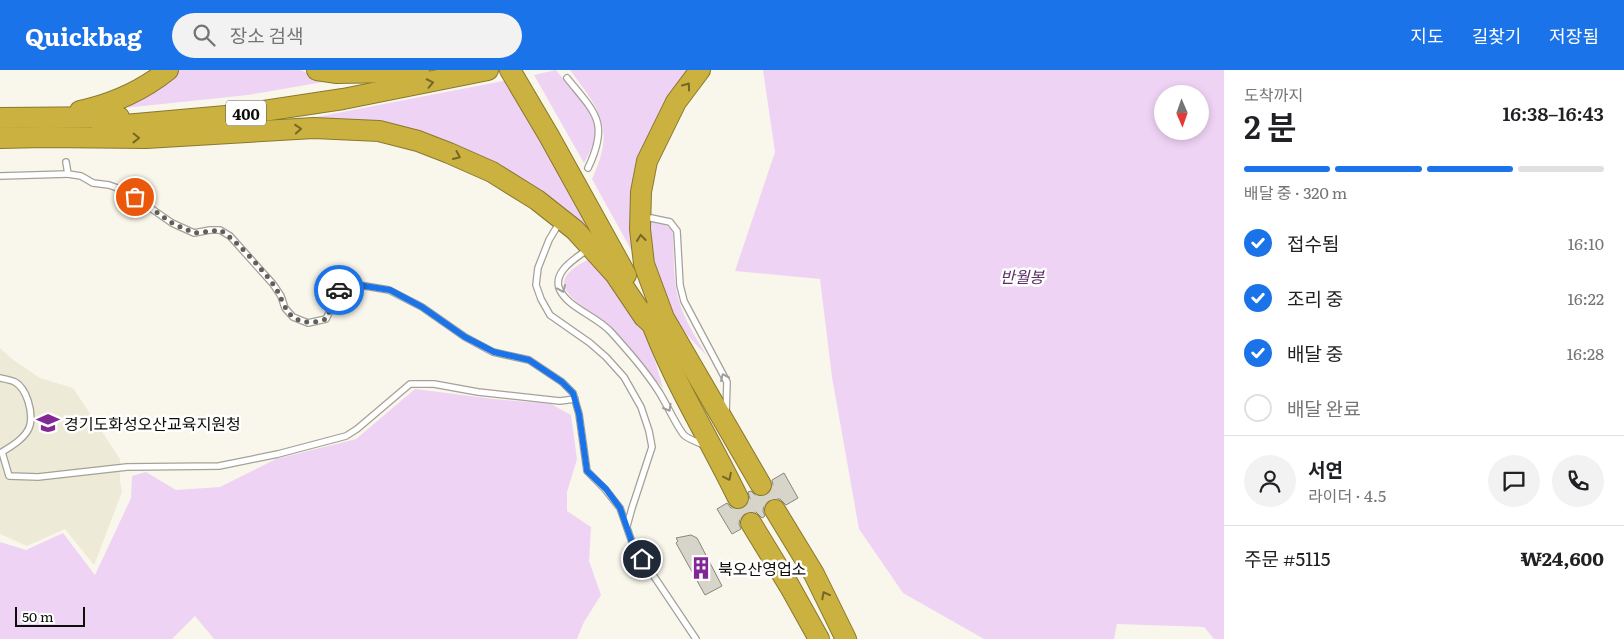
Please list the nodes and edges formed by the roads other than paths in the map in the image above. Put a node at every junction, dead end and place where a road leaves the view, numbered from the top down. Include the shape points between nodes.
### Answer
1 (168, 70) edge
2 (317, 70) edge
3 (488, 70) edge
4 (510, 70) edge
5 (523, 70) edge
6 (700, 70) edge
7 (415, 71) edge
8 (567, 78) dead end
9 (0, 118) edge
10 (33, 118) junction
11 (0, 132) edge
12 (0, 138) edge
13 (66, 162) dead end
14 (588, 168) dead end
15 (68, 174) junction
16 (0, 176) edge
17 (651, 218) dead end
18 (558, 225) dead end
19 (584, 252) dead end
20 (658, 321) junction
21 (0, 378) edge
22 (575, 399) junction
23 (725, 425) junction
24 (715, 451) junction
25 (761, 485) tunnel mouth
26 (738, 498) tunnel mouth
27 (775, 510) tunnel mouth
28 (751, 523) tunnel mouth
29 (627, 529) junction
30 (696, 639) edge
31 (819, 639) edge
32 (846, 639) edge

1 - 10 highway via 152,83 115,101 82,111
2 - 7 highway via 337,73
11 -> 3 highway, 400 via 68,130 237,114 343,99
4 - 20 highway via 648,314
5 - 20 highway via 658,312
20 -> 6 highway via 644,264 640,230 641,192 648,160 661,130 676,102
7 - 10 highway, 400 via 307,94 207,108 112,118
8 - 14 lane via 594,111 599,126 599,139
9 - 10 highway, 400
12 -> 20 highway via 146,138 314,128 379,131 418,141 492,172 538,200 575,230 614,274 644,317
13 - 15 lane
15 - 16 lane
15 - 22 lane via 126,191 172,223 194,233 220,230 230,236 273,284 285,308 301,321 308,323 326,319 341,288 352,284 390,290 494,352 529,360 562,382
23 -> 17 lane via 727,382 684,301 677,231 670,222
18 - 29 lane via 538,268 536,285 541,300 550,316 590,343 624,377 650,431 652,447
19 -> 24 lane via 570,262 558,279 563,294 607,328 639,364 684,435
20 - 23 highway
20 - 24 highway via 689,406
21 - 22 lane via 16,382 24,391 30,407 30,426 19,441 2,452 9,476 38,477 127,467 219,466 278,454 346,436 410,384 434,384 560,401
22 - 29 lane via 587,471 620,508
23 - 25 highway
24 -> 26 highway
32 -> 27 highway via 822,589
28 - 31 highway
29 - 30 lane via 633,545

